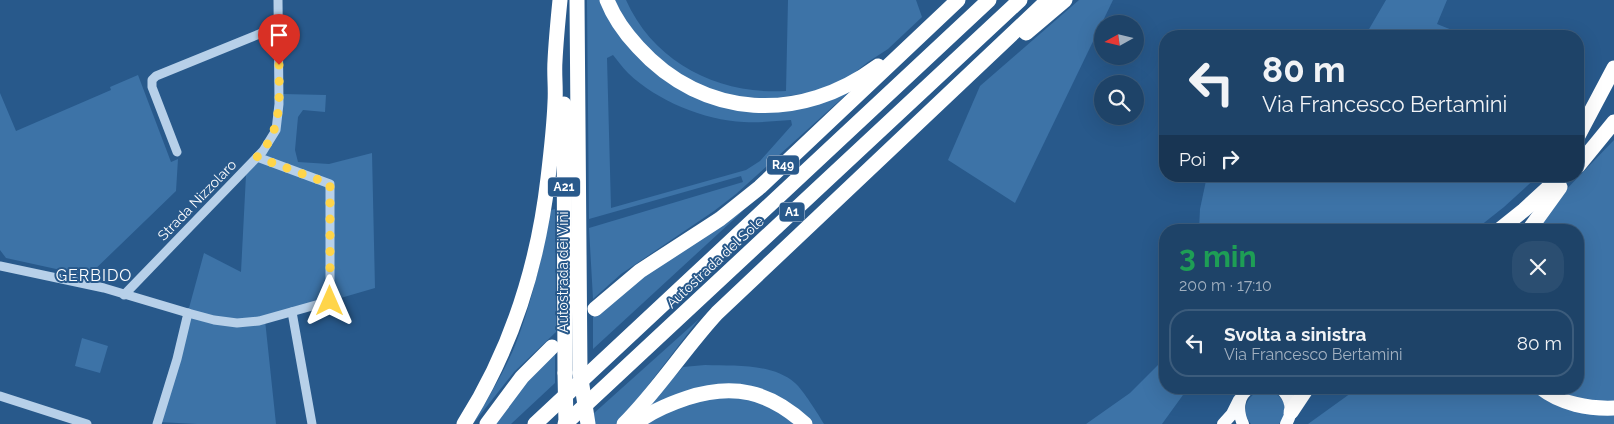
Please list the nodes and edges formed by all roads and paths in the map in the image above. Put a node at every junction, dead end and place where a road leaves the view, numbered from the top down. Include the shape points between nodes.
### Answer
1 (278, 0) edge
2 (561, 0) edge
3 (577, 0) edge
4 (607, 0) edge
5 (989, 0) edge
6 (1020, 0) edge
7 (1048, 0) edge
8 (1065, 0) edge
9 (956, 2) edge
10 (278, 26) junction
11 (1614, 68) edge
12 (1614, 122) edge
13 (1584, 125) edge
14 (898, 143) junction
15 (1589, 151) junction
16 (177, 152) dead end
17 (1584, 156) edge
18 (257, 157) junction
19 (1584, 158) edge
20 (1543, 182) edge
21 (1554, 182) edge
22 (1565, 182) edge
23 (1495, 224) edge
24 (1506, 224) edge
25 (1533, 224) edge
26 (0, 266) edge
27 (124, 295) junction
28 (595, 309) dead end
29 (292, 312) junction
30 (188, 313) junction
31 (552, 347) dead end
32 (575, 368) junction
33 (1245, 394) edge
34 (1285, 394) edge
35 (1304, 394) edge
36 (1550, 394) edge
37 (1241, 398) junction
38 (1, 399) edge
39 (1614, 408) edge
40 (1289, 419) edge
41 (87, 424) edge
42 (157, 424) edge
43 (312, 424) edge
44 (464, 424) edge
45 (487, 424) edge
46 (535, 424) edge
47 (565, 424) edge
48 (580, 424) edge
49 (588, 424) edge
50 (624, 424) edge
51 (635, 424) edge
52 (805, 424) edge
53 (1223, 424) edge
54 (1243, 424) edge

1 - 10 street, Strada Nizzolaro
2 - 32 highway, Autostrada dei Vini / A21
2 - 44 highway via 550,168 537,244 509,336
3 - 32 highway, Autostrada dei Vini / A21
4 - 9 highway via 627,35 661,70 697,92 750,105 806,100 855,81
5 - 46 highway, Autostrada del Sole / A1
6 - 47 highway, Autostrada del Sole / A1
7 - 14 highway
8 - 14 highway
9 - 28 highway, R49 via 760,187 640,272
10 - 16 street via 152,80
10 - 18 street, Strada Nizzolaro via 276,130
11 - 13 highway
12 - 15 highway
14 - 50 highway via 717,314
15 - 17 highway
15 - 19 highway
18 - 27 street, Strada Nizzolaro
18 - 29 street via 330,184 330,301
20 - 23 highway
21 - 24 highway
22 - 25 highway
26 - 27 street
27 - 30 street
29 - 30 street via 237,323
29 - 43 street
30 - 42 street
31 - 45 highway via 522,378
32 - 47 highway, Autostrada dei Vini / A21, bridge
32 - 48 highway, Autostrada dei Vini / A21, bridge
32 - 49 highway, bridge
33 - 37 main road
34 - 40 main road via 1290,404
35 - 40 highway
36 - 39 highway via 1574,404
37 - 53 main road
37 - 54 main road via 1238,408
38 - 41 street
51 - 52 highway via 678,401 725,390 751,393 775,401

